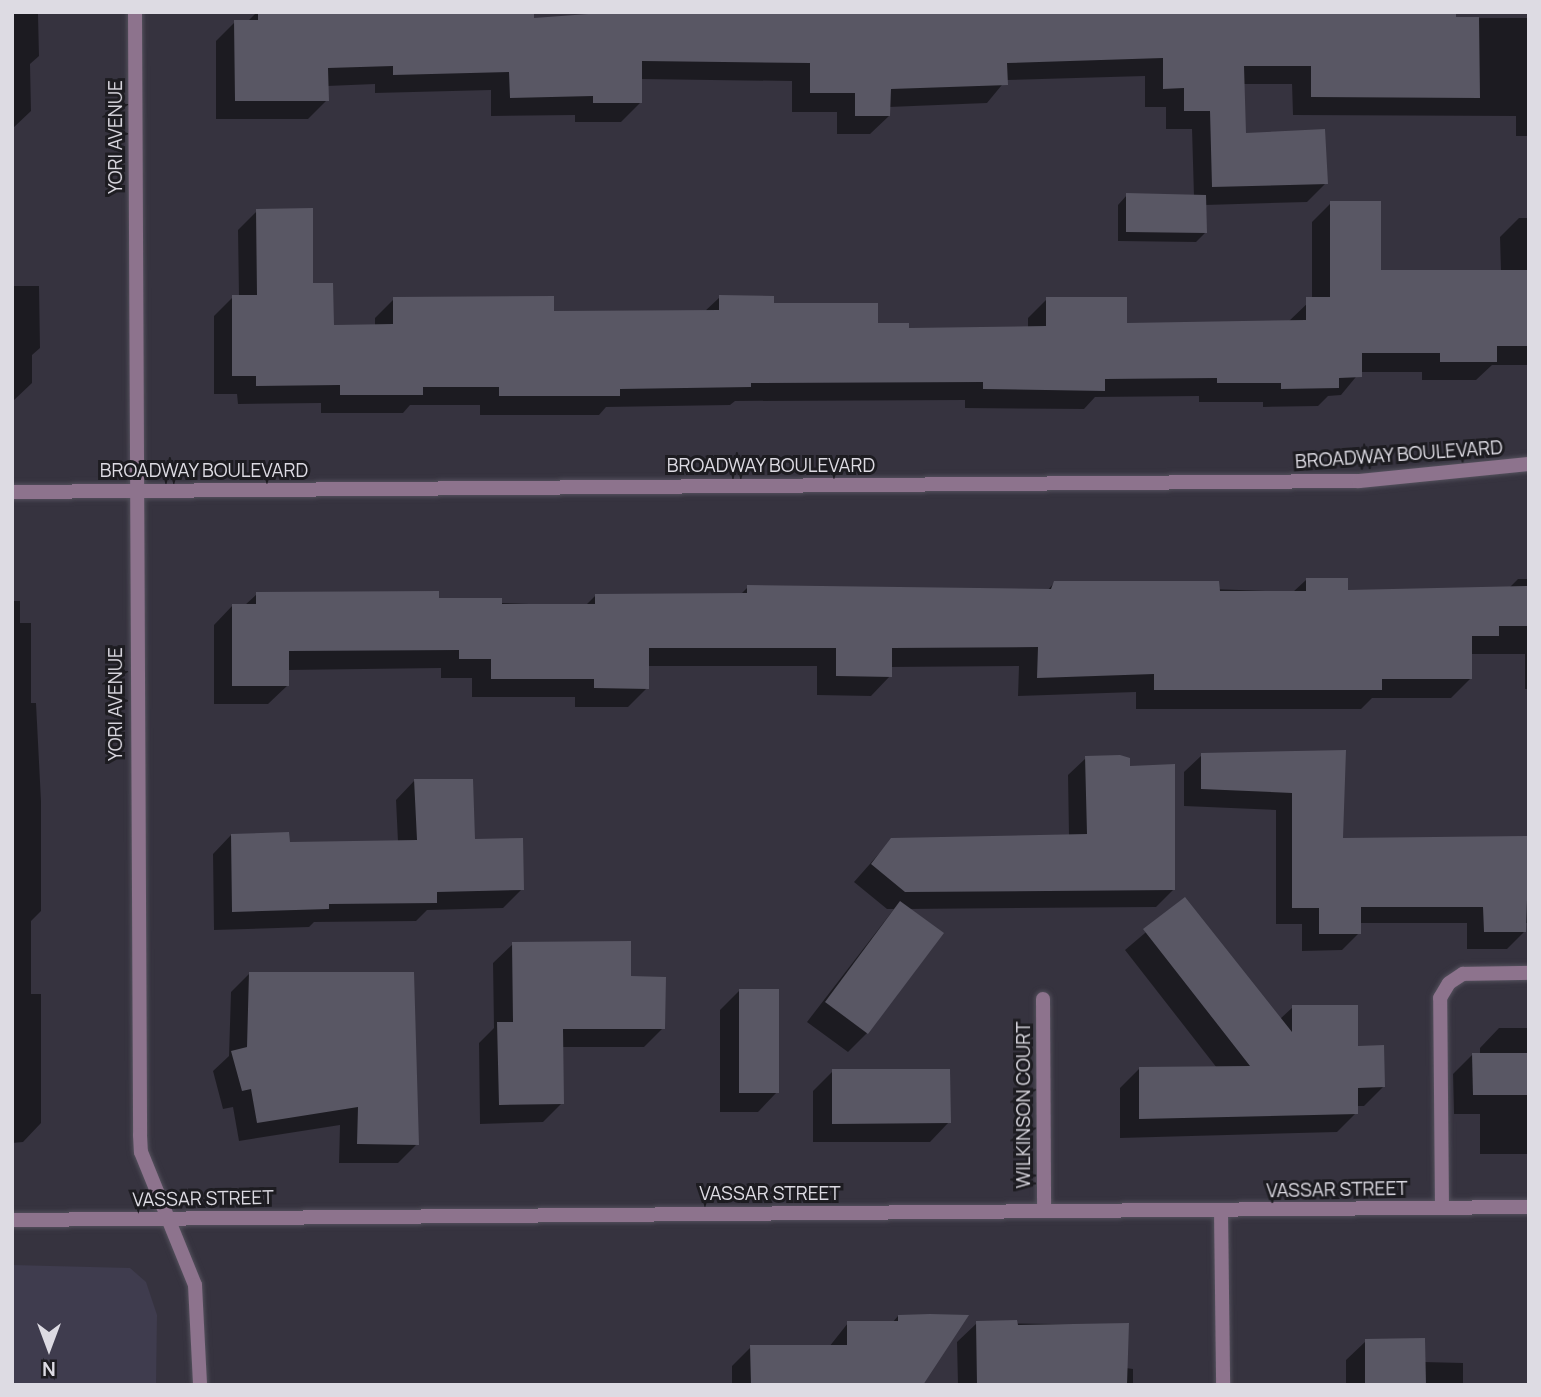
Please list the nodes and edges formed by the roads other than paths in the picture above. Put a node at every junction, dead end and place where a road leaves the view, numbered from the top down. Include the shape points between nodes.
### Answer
1 (135, 12) edge
2 (1529, 464) edge
3 (134, 491) junction
4 (12, 492) edge
5 (1529, 973) edge
6 (1043, 999) dead end
7 (1529, 1207) edge
8 (1442, 1208) junction
9 (1222, 1210) junction
10 (1044, 1211) junction
11 (12, 1220) edge
12 (171, 1220) junction
13 (200, 1385) edge
14 (1223, 1385) edge

1 - 3 street, YORI AVENUE
2 - 3 street, BROADWAY BOULEVARD via 1359,481
3 - 4 street, BROADWAY BOULEVARD
3 - 12 street, YORI AVENUE via 140,1135 141,1152
5 - 8 street via 1463,974 1449,983 1440,998
6 - 10 street, WILKINSON COURT
7 - 8 street, VASSAR STREET
8 - 9 street, VASSAR STREET
9 - 10 street, VASSAR STREET
9 - 14 street
10 - 12 street, VASSAR STREET
11 - 12 street, VASSAR STREET
12 - 13 street, YORI AVENUE via 195,1285

